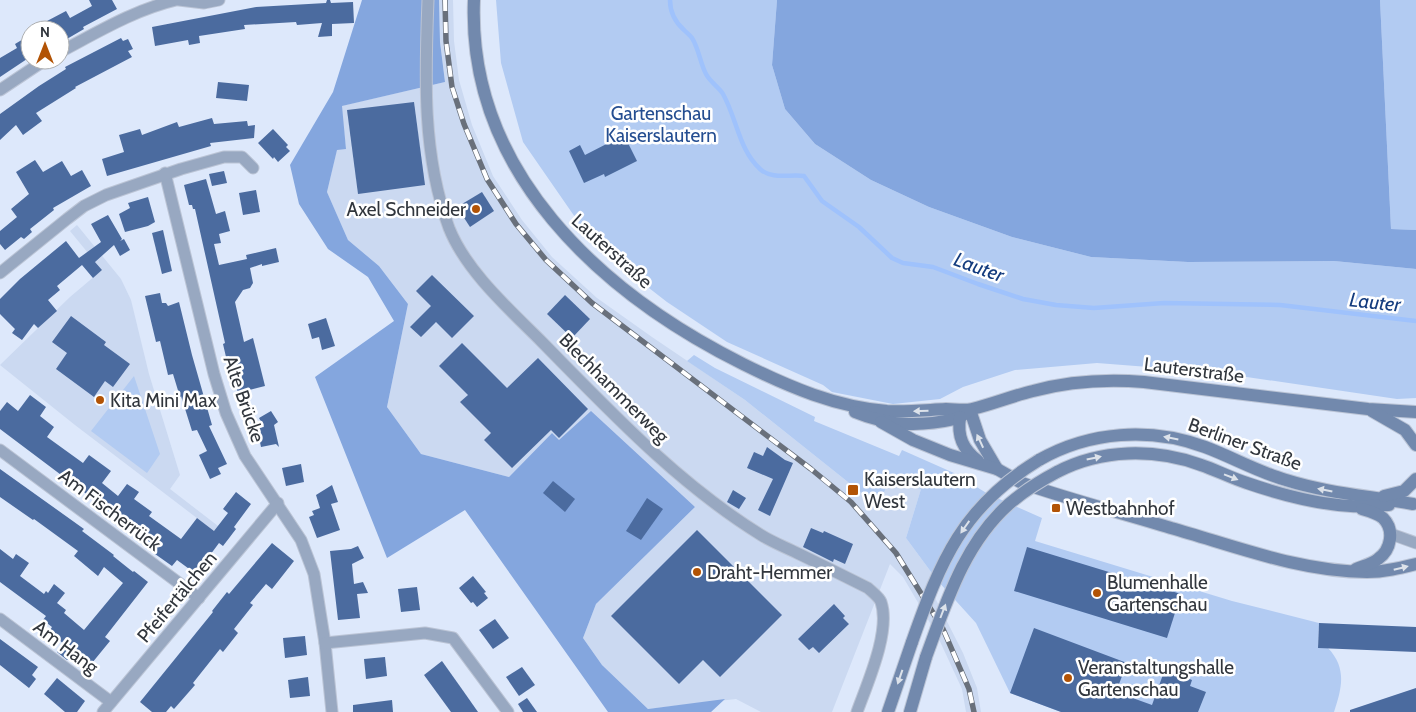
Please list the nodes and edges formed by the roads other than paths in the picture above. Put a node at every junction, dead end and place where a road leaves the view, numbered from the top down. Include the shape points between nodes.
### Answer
1 (178, 0) edge
2 (219, 0) edge
3 (428, 0) edge
4 (474, 0) edge
5 (70, 47) edge
6 (30, 70) edge
7 (0, 90) edge
8 (253, 168) dead end
9 (165, 173) junction
10 (0, 273) edge
11 (835, 403) junction
12 (1368, 409) junction
13 (1416, 412) edge
14 (965, 414) junction
15 (881, 422) junction
16 (1416, 445) edge
17 (0, 450) edge
18 (982, 464) junction
19 (997, 469) junction
20 (1416, 479) edge
21 (1373, 497) junction
22 (278, 503) junction
23 (1414, 504) edge
24 (1352, 507) junction
25 (1391, 534) junction
26 (1416, 543) edge
27 (1416, 564) edge
28 (1351, 571) junction
29 (199, 598) junction
30 (0, 619) edge
31 (326, 643) junction
32 (111, 702) junction
33 (103, 712) edge
34 (332, 712) edge
35 (508, 712) edge
36 (857, 712) edge
37 (888, 712) edge
38 (910, 712) edge

1 - 2 street via 204,3
1 - 5 street via 130,16
3 - 36 street, Blechhammerweg via 428,126 435,181 450,229 466,259 503,303 638,439 697,491 762,536 868,588 880,601 884,620 882,636
4 - 11 main road, Lauterstraße via 477,58 499,133 522,180 568,240 619,286 687,333 777,380
6 - 7 street
8 - 9 street via 242,157 224,157
9 - 10 street via 84,206
9 - 22 street, Alte Brücke via 226,413 245,456
14 -> 11 main road, Lauterstraße via 888,411
11 - 15 main road, Lauterstraße
12 - 13 main road, Lauterstraße
12 - 14 main road, Lauterstraße via 1108,380 1057,385
12 - 16 main road via 1405,430
14 - 15 main road, Lauterstraße via 945,421 919,424
14 - 18 main road via 960,435 963,446
19 -> 14 main road
15 - 18 main road via 913,440
17 - 29 street, Am Fischerrück
18 - 19 main road
19 - 28 main road via 1036,487 1256,553
20 - 21 main road via 1404,491
21 - 23 main road, Berliner Straße
21 -> 37 main road, Berliner Straße, bridge via 1287,481 1204,446 1162,436 1121,435 1089,439 1064,447 1019,473 993,494 964,527 939,572
22 - 29 street, Pfeifertälchen
22 - 31 street, Alte Brücke via 301,540 314,574
23 - 24 main road, Berliner Straße
24 - 25 main road via 1377,514 1389,526
38 -> 24 main road, Berliner Straße, bridge via 926,657 970,552 985,530 1019,496 1071,464 1127,454 1157,454 1201,465 1268,489
25 - 26 street
25 - 28 main road via 1387,550 1379,559
28 -> 27 main road via 1393,570
29 - 32 street, Pfeifertälchen
30 - 32 street, Am Hang
31 - 34 street, Alte Brücke
31 - 35 street via 425,633 453,638
32 - 33 street, Pfeifertälchen

